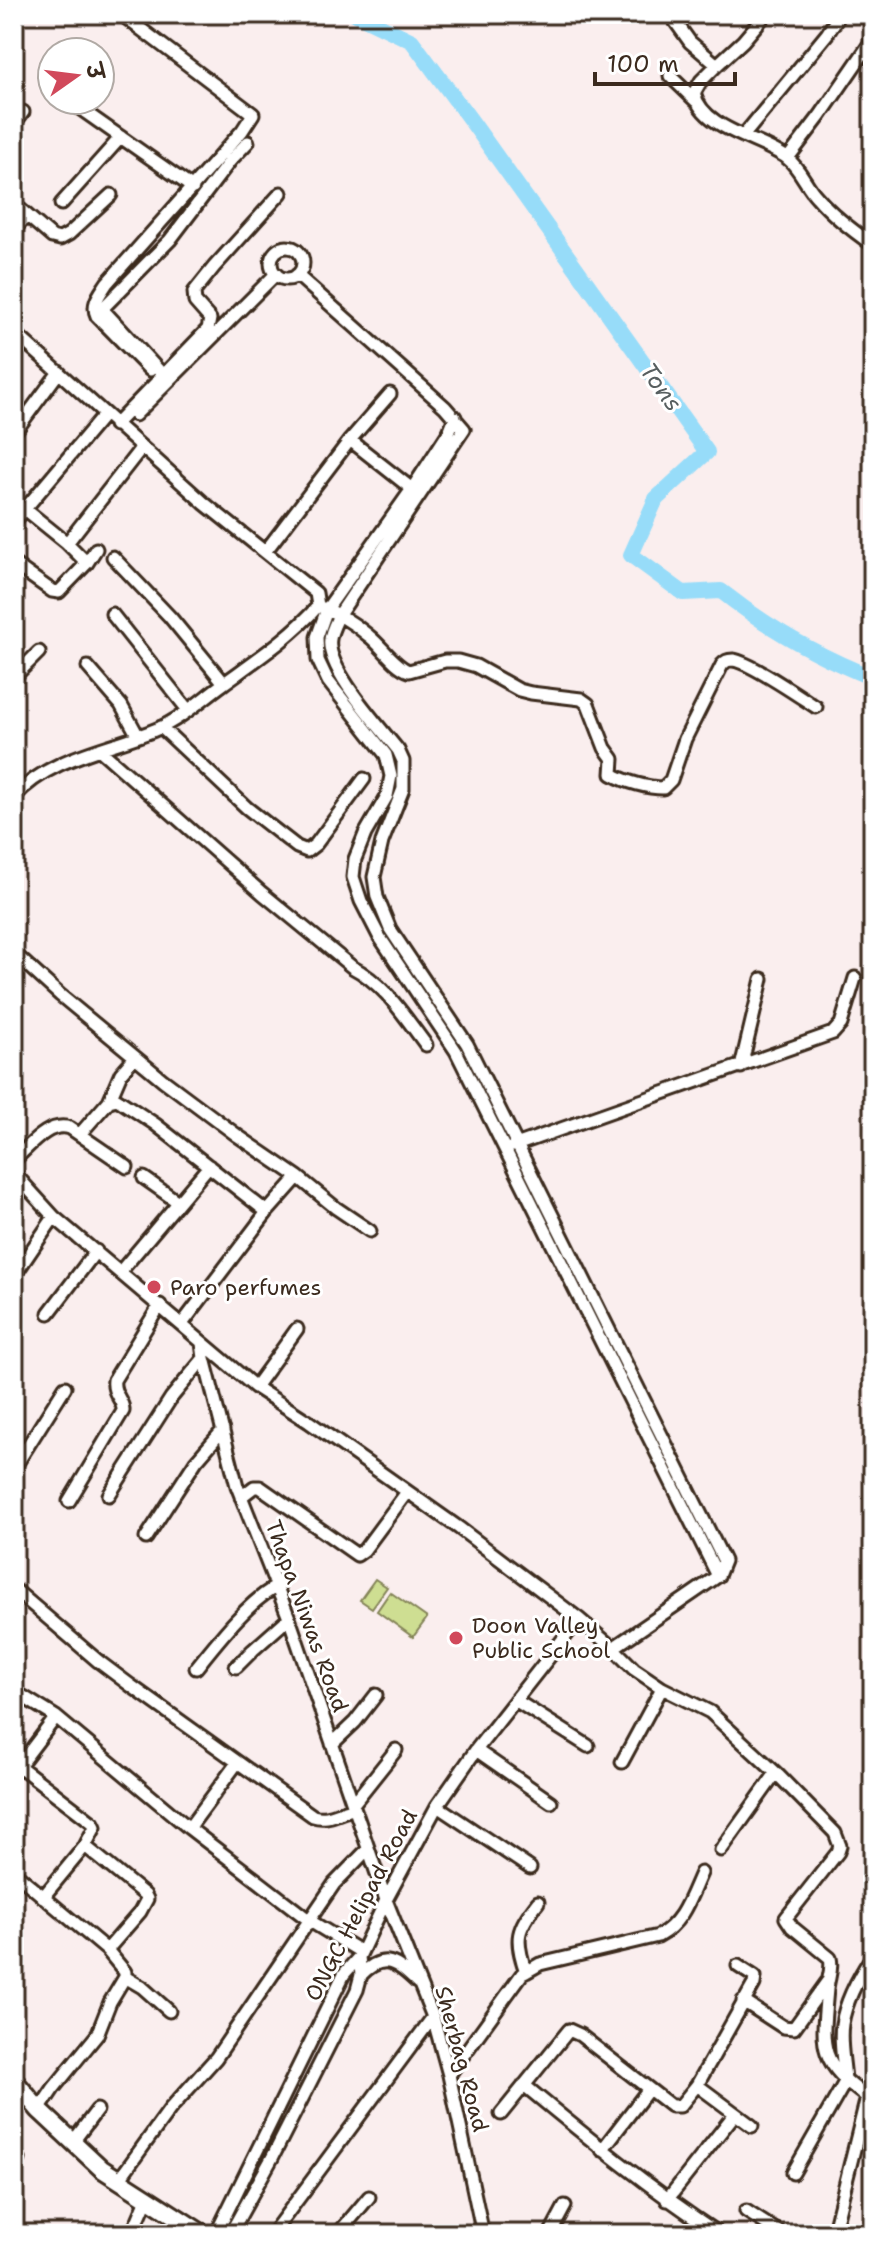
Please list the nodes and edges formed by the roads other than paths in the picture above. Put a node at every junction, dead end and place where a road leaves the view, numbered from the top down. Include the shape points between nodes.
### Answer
1 (121, 14) edge
2 (670, 14) edge
3 (766, 14) edge
4 (840, 14) edge
5 (873, 39) edge
6 (717, 65) junction
7 (670, 76) dead end
8 (696, 102) junction
9 (23, 112) dead end
10 (91, 116) edge
11 (14, 124) edge
12 (744, 135) junction
13 (121, 137) junction
14 (248, 142) dead end
15 (788, 158) junction
16 (193, 188) junction
17 (281, 193) dead end
18 (111, 195) dead end
19 (14, 204) edge
20 (61, 204) dead end
21 (27, 216) junction
22 (14, 229) edge
23 (873, 245) edge
24 (276, 274) junction
25 (297, 275) junction
26 (14, 332) edge
27 (150, 370) dead end
28 (59, 372) junction
29 (162, 374) junction
30 (390, 394) dead end
31 (104, 415) junction
32 (135, 415) dead end
33 (455, 417) junction
34 (115, 425) junction
35 (14, 433) edge
36 (350, 440) junction
37 (142, 447) junction
38 (412, 489) junction
39 (25, 509) junction
40 (14, 522) edge
41 (67, 543) junction
42 (96, 549) dead end
43 (265, 552) junction
44 (113, 557) dead end
45 (87, 563) junction
46 (14, 564) edge
47 (322, 607) junction
48 (112, 614) dead end
49 (339, 615) junction
50 (39, 652) dead end
51 (88, 667) dead end
52 (14, 677) edge
53 (224, 683) junction
54 (816, 707) dead end
55 (188, 710) junction
56 (161, 727) junction
57 (138, 736) junction
58 (100, 750) junction
59 (14, 774) edge
60 (364, 779) dead end
61 (24, 786) junction
62 (14, 797) edge
63 (14, 953) edge
64 (855, 978) dead end
65 (762, 979) dead end
66 (426, 1045) dead end
67 (135, 1057) junction
68 (741, 1067) junction
69 (109, 1101) junction
70 (80, 1134) junction
71 (511, 1147) junction
72 (14, 1160) edge
73 (209, 1166) junction
74 (127, 1167) dead end
75 (14, 1173) edge
76 (298, 1177) junction
77 (144, 1178) dead end
78 (178, 1202) junction
79 (267, 1212) junction
80 (54, 1217) junction
81 (370, 1231) dead end
82 (96, 1251) junction
83 (120, 1272) junction
84 (14, 1276) edge
85 (160, 1305) junction
86 (49, 1313) dead end
87 (182, 1324) junction
88 (297, 1329) dead end
89 (202, 1343) junction
90 (204, 1358) junction
91 (65, 1387) dead end
92 (255, 1387) junction
93 (223, 1430) junction
94 (664, 1453) junction
95 (16, 1461) edge
96 (407, 1492) junction
97 (109, 1495) dead end
98 (241, 1497) junction
99 (69, 1501) dead end
100 (146, 1538) dead end
101 (718, 1576) junction
102 (278, 1586) junction
103 (14, 1589) edge
104 (289, 1618) junction
105 (579, 1619) junction
106 (613, 1648) junction
107 (236, 1667) dead end
108 (196, 1668) dead end
109 (662, 1688) junction
110 (14, 1691) edge
111 (376, 1695) dead end
112 (515, 1700) junction
113 (56, 1717) junction
114 (332, 1744) junction
115 (588, 1746) dead end
116 (396, 1750) dead end
117 (476, 1750) junction
118 (622, 1762) dead end
119 (237, 1763) junction
120 (16, 1769) edge
121 (776, 1773) junction
122 (551, 1802) dead end
123 (354, 1806) junction
124 (437, 1806) junction
125 (189, 1828) junction
126 (85, 1846) junction
127 (368, 1849) junction
128 (721, 1850) dead end
129 (530, 1868) dead end
130 (14, 1872) edge
131 (701, 1873) dead end
132 (43, 1897) junction
133 (386, 1900) junction
134 (538, 1902) dead end
135 (310, 1921) junction
136 (107, 1950) junction
137 (360, 1955) junction
138 (873, 1955) edge
139 (738, 1966) dead end
140 (526, 1972) junction
141 (361, 1975) junction
142 (125, 1977) junction
143 (828, 1982) junction
144 (422, 1986) junction
145 (743, 2001) junction
146 (169, 2011) dead end
147 (433, 2017) junction
148 (449, 2075) junction
149 (873, 2078) edge
150 (14, 2080) edge
151 (845, 2082) junction
152 (524, 2085) junction
153 (697, 2085) junction
154 (648, 2090) junction
155 (867, 2097) junction
156 (39, 2110) junction
157 (97, 2110) dead end
158 (501, 2114) dead end
159 (734, 2115) junction
160 (752, 2126) dead end
161 (72, 2143) junction
162 (602, 2150) junction
163 (793, 2173) dead end
164 (118, 2181) junction
165 (369, 2197) dead end
166 (147, 2199) junction
167 (667, 2200) junction
168 (565, 2206) dead end
169 (746, 2211) dead end
170 (711, 2232) edge
171 (132, 2234) edge
172 (203, 2234) edge
173 (216, 2234) edge
174 (230, 2234) edge
175 (272, 2234) edge
176 (338, 2234) edge
177 (483, 2234) edge
178 (550, 2234) edge
179 (782, 2234) edge
180 (833, 2234) edge

1 - 16 street via 253,114
2 - 6 street via 690,42
3 - 6 street
4 - 12 street
5 - 15 street
6 - 8 street via 694,93
7 - 8 street
8 - 12 street via 714,121
9 - 11 street
10 - 13 street
12 - 15 street
13 - 16 street
13 - 20 street
14 - 29 street via 170,240 104,307
15 - 23 street via 826,207
16 - 27 street via 107,283 94,310
17 - 29 street via 199,284 194,299 210,323
18 - 21 street via 60,239
19 - 21 street
21 - 22 street
24 - 25 street via 288,279
24 - 25 street via 272,257 286,246 301,255
24 - 32 street
25 - 33 street
26 - 28 street
28 - 31 street
28 - 35 street
29 - 34 street
30 - 36 street
31 - 34 street
31 - 39 street
33 - 38 street
33 - 49 street via 463,432
34 - 37 street
36 - 38 street
36 - 43 street
37 - 41 street
37 - 43 street
38 - 47 street
39 - 40 street
39 - 41 street
41 - 45 street
42 - 45 street
43 - 47 street via 316,593
44 - 53 street
45 - 46 street via 56,592
47 - 49 street
47 - 53 street
47 - 71 street via 318,660 328,681 386,755 391,776 387,796 355,859 353,877 361,901
48 - 55 street
49 - 54 street via 404,670 458,661 519,690 581,699 613,759 612,774 656,788 671,780 685,739 726,661 763,674
49 - 71 street via 330,639 331,657 403,761 403,789 376,864 377,897 390,929 467,1044
50 - 52 street
51 - 57 street via 121,705
53 - 55 street
55 - 56 street
56 - 57 street
56 - 60 street via 247,808 307,851
57 - 58 street
58 - 61 street via 45,771
58 - 66 street via 285,912 369,976
59 - 61 street
61 - 62 street
63 - 67 street
64 - 68 street via 841,1024 833,1033
65 - 68 street
67 - 69 street
67 - 76 street
68 - 71 street
69 - 70 street
69 - 73 street via 117,1099 135,1109
70 - 72 street via 53,1127
70 - 74 street
71 - 94 street
73 - 78 street
73 - 79 street
75 - 80 street
76 - 79 street
76 - 81 street
77 - 78 street
78 - 83 street
79 - 87 street
80 - 82 street
80 - 84 street
82 - 83 street
82 - 86 street
83 - 85 street
85 - 87 street
85 - 99 street via 114,1380 123,1411
87 - 89 street
88 - 92 street
89 - 90 street, Thapa Niwas Road
89 - 92 street
90 - 93 street, Thapa Niwas Road
90 - 97 street via 171,1398
91 - 95 street
92 - 96 street
93 - 98 street, Thapa Niwas Road
93 - 100 street
94 - 101 street
94 - 101 street via 724,1561
96 - 98 street via 357,1555 260,1487
96 - 105 street
98 - 102 street, Thapa Niwas Road
101 - 106 street
102 - 104 street, Thapa Niwas Road
102 - 108 street via 254,1603
103 - 119 street via 98,1661
104 - 107 street
104 - 114 street, Thapa Niwas Road
105 - 106 street
105 - 112 street, ONGC Helipad Road
106 - 109 street
109 - 118 street
109 - 121 street via 710,1712
110 - 113 street
111 - 114 street
112 - 115 street
112 - 117 street, ONGC Helipad Road
113 - 120 street
113 - 125 street
114 - 123 street, Thapa Niwas Road
116 - 123 street
117 - 122 street
117 - 124 street, ONGC Helipad Road
119 - 123 street via 317,1818
119 - 125 street
120 - 126 street via 93,1823
121 - 128 street
121 - 143 street via 838,1839 838,1852 786,1918 830,1958
123 - 127 street, Thapa Niwas Road
124 - 129 street
124 - 133 street, ONGC Helipad Road
125 - 135 street
126 - 132 street
126 - 136 street via 147,1899
127 - 133 street, Thapa Niwas Road
127 - 135 street via 334,1884
130 - 132 street
131 - 140 street via 670,1930
132 - 136 street
133 - 137 street, ONGC Helipad Road
133 - 144 street, Sherbag Road
134 - 140 street via 520,1932
135 - 137 street
135 - 164 street via 216,2058 170,2109
136 - 142 street
137 - 141 street
137 - 173 street, ONGC Helipad Road via 344,1974
138 - 151 street via 848,2001 842,2025
139 - 145 street via 755,1977
140 - 148 street
141 - 144 street via 384,1961
141 - 174 street
142 - 146 street
142 - 156 street via 97,2035
143 - 145 street via 794,2028 783,2027
143 - 151 street via 823,2032 834,2070
144 - 147 street, Sherbag Road
145 - 153 street
147 - 148 street, Sherbag Road
147 - 175 street
148 - 177 street, Sherbag Road
149 - 155 street
150 - 156 street
151 - 155 street
151 - 163 street
152 - 154 street via 569,2030
152 - 158 street
152 - 162 street
153 - 154 street via 676,2107
153 - 159 street
154 - 162 street
155 - 180 street
156 - 161 street
157 - 161 street
159 - 160 street
159 - 167 street
161 - 164 street
162 - 167 street
164 - 166 street
165 - 176 street
166 - 171 street
166 - 172 street
167 - 170 street
168 - 178 street
169 - 179 street

